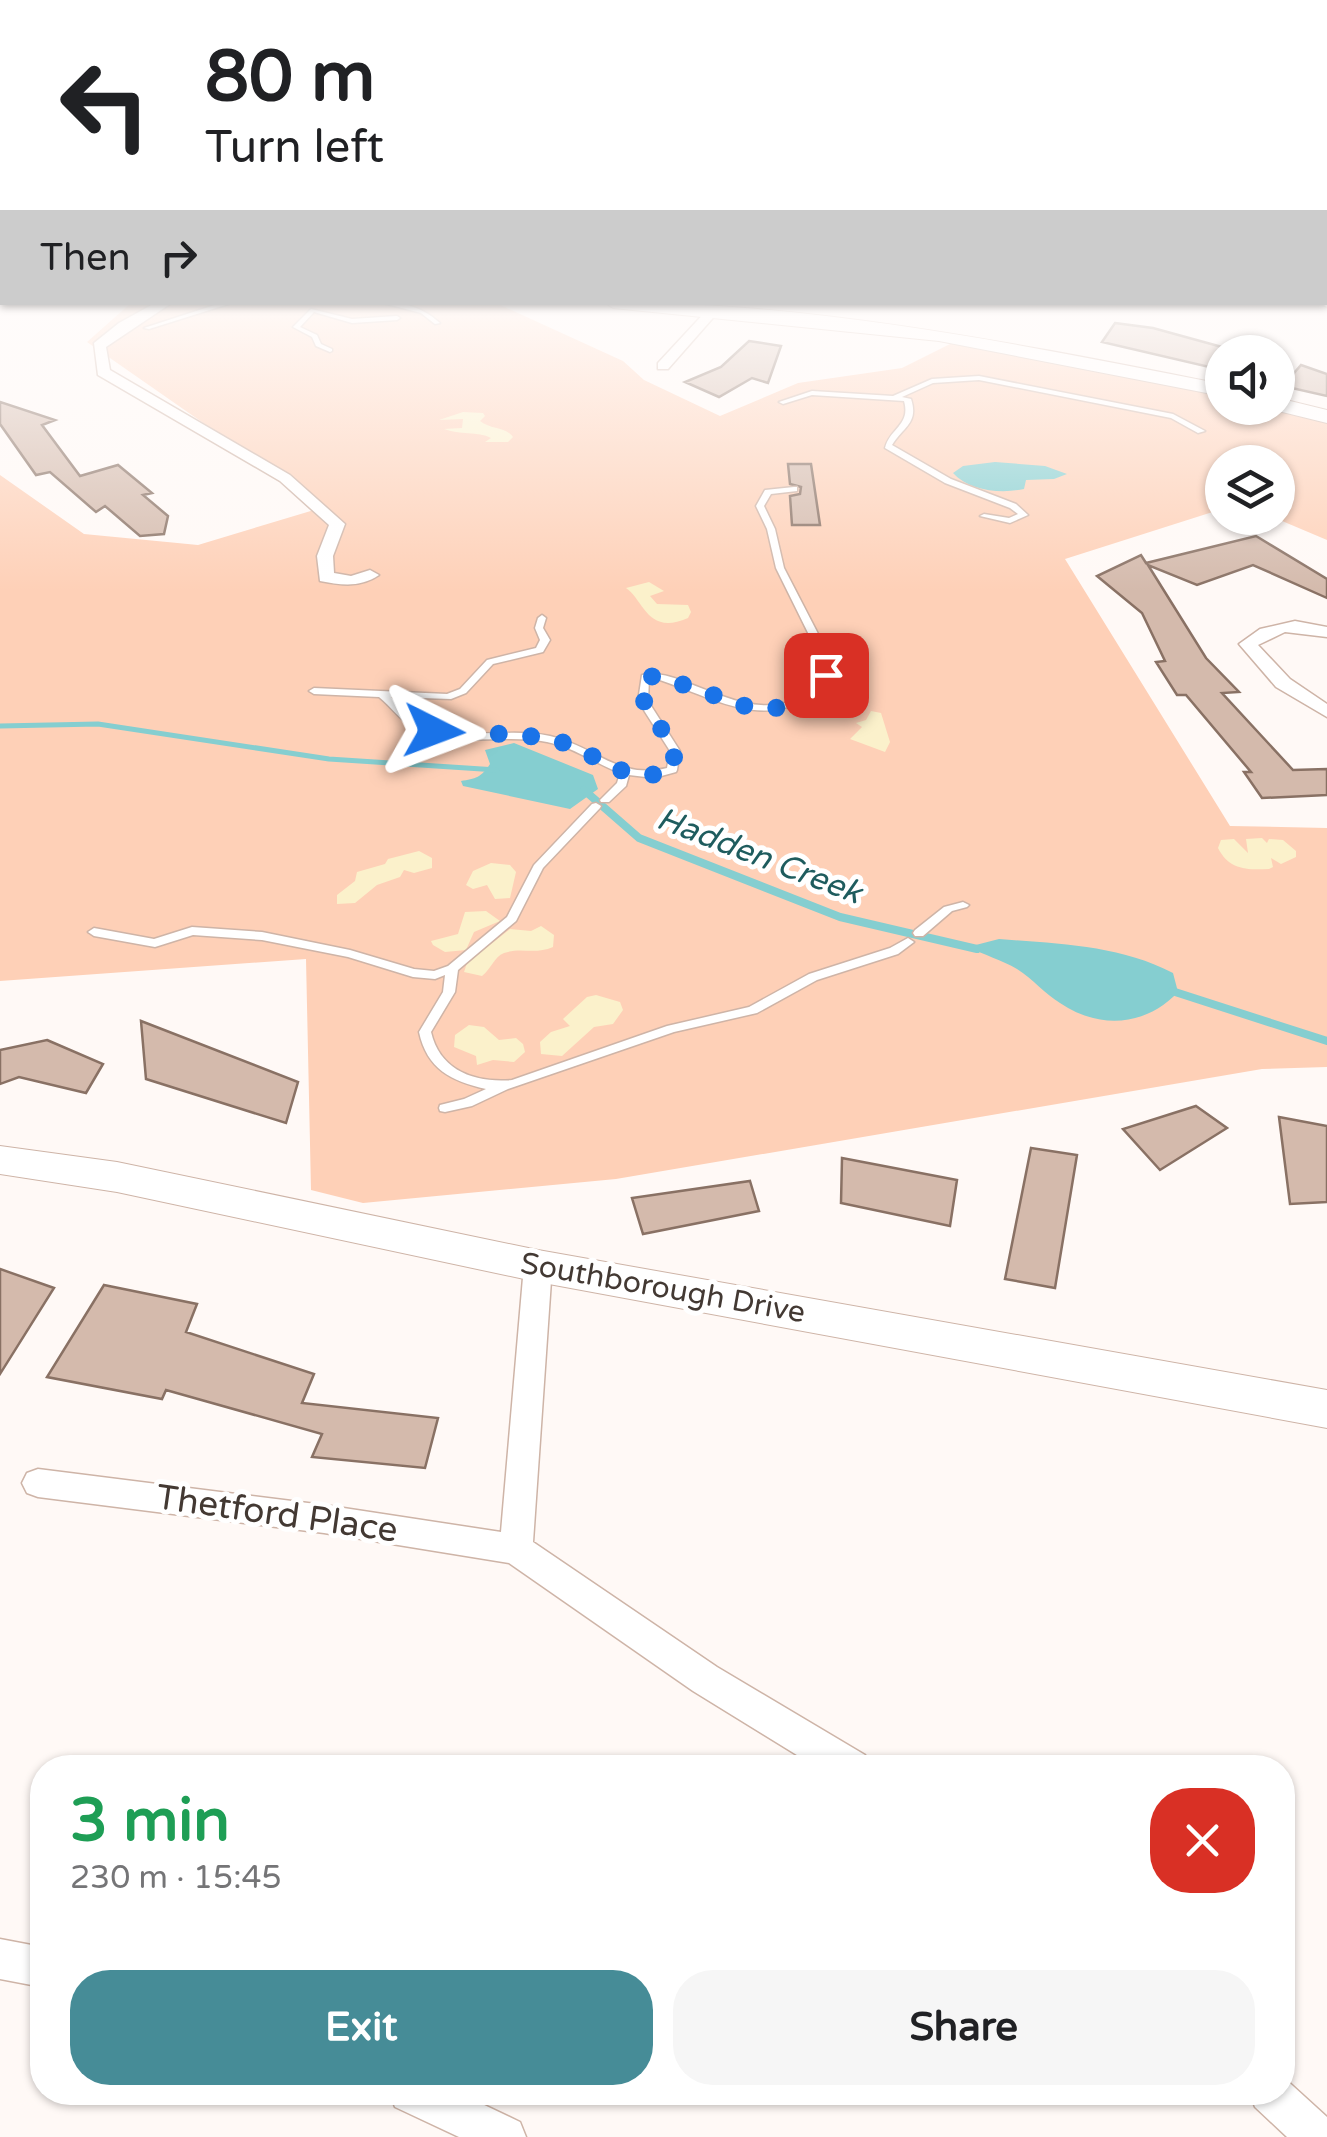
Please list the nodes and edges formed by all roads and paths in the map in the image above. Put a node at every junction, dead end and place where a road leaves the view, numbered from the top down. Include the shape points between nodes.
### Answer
1 (139, 393) edge
2 (902, 393) edge
3 (1054, 393) edge
4 (889, 398) junction
5 (782, 402) dead end
6 (1295, 409) edge
7 (1327, 417) edge
8 (1200, 431) dead end
9 (794, 489) dead end
10 (984, 516) dead end
11 (370, 575) dead end
12 (542, 618) dead end
13 (1327, 632) edge
14 (314, 692) dead end
15 (383, 696) junction
16 (1327, 711) edge
17 (624, 774) junction
18 (964, 905) dead end
19 (94, 932) dead end
20 (452, 969) junction
21 (503, 1086) junction
22 (445, 1108) dead end
23 (0, 1160) edge
24 (538, 1266) junction
25 (1327, 1409) edge
26 (38, 1483) dead end
27 (516, 1549) junction
28 (830, 1755) edge
29 (0, 1959) edge
30 (30, 1965) edge
31 (437, 2105) edge
32 (1284, 2105) edge
33 (504, 2137) edge
34 (1317, 2137) edge

1 - 11 street via 285,478 331,516 338,524 324,556 326,577
2 - 4 lane
3 - 8 lane via 1164,414
4 - 5 lane via 812,393
4 - 10 lane via 907,400 912,413 889,448 1024,517
6 - 7 street
9 - 17 lane via 768,492 760,506 780,568 826,659 824,680 792,706 766,709 648,676 644,701 675,761 659,775
12 - 15 lane via 542,648 490,662 458,694
13 - 16 street via 1265,629 1248,644 1302,700
14 - 15 lane
15 - 17 lane via 424,729 548,739
17 - 20 lane via 622,784 538,867 512,919
18 - 21 lane via 948,909 894,951 814,977 753,1010 656,1034
19 - 20 lane via 155,943 192,931 262,936 412,973
20 - 21 lane via 449,992 425,1032 430,1055 459,1075
21 - 22 lane
23 - 24 street, Southborough Drive via 117,1176
24 - 25 street, Southborough Drive
24 - 27 street
26 - 27 street, Thetford Place
27 - 28 street via 704,1679
29 - 30 street
31 - 33 street
32 - 34 street

